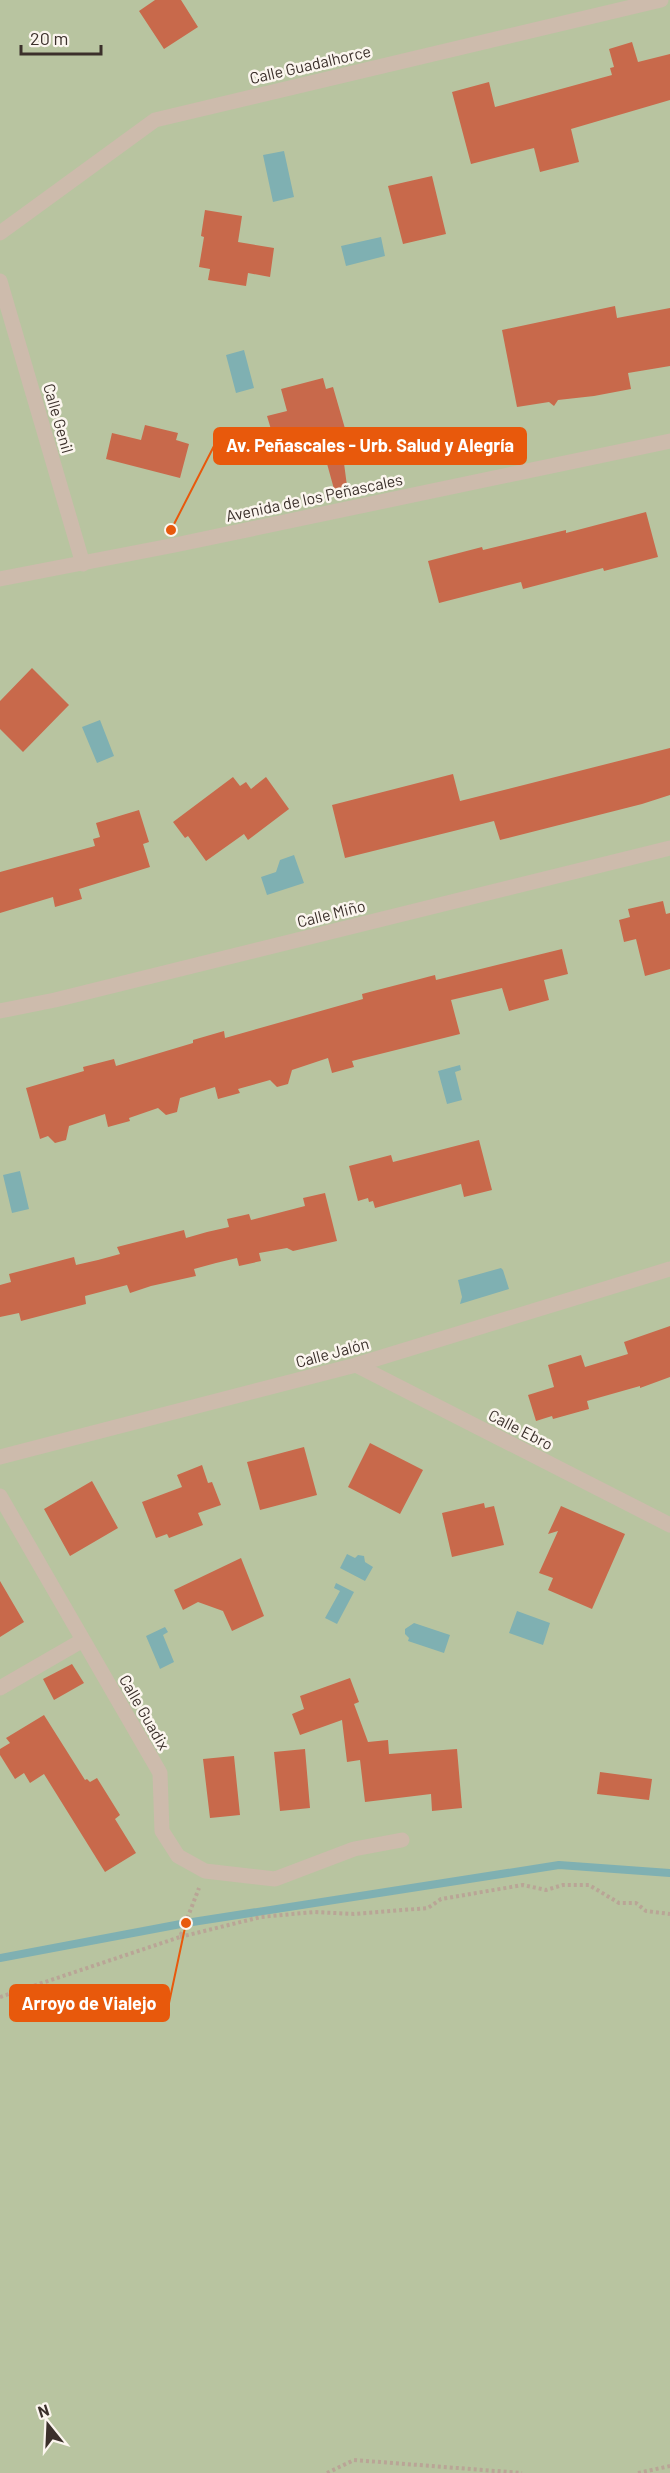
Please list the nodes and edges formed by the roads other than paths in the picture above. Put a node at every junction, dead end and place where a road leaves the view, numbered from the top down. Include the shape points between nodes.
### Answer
1 (661, 0) edge
2 (0, 233) edge
3 (0, 281) edge
4 (670, 441) edge
5 (83, 564) junction
6 (0, 579) edge
7 (670, 848) edge
8 (0, 1011) edge
9 (670, 1269) edge
10 (357, 1365) junction
11 (0, 1457) edge
12 (0, 1496) edge
13 (670, 1525) edge
14 (83, 1640) junction
15 (0, 1688) edge
16 (402, 1840) dead end

1 - 2 street, Calle Guadalhorce via 155,120
3 - 5 street, Calle Genil
4 - 5 street, Avenida de los Peñascales
5 - 6 street, Avenida de los Peñascales
7 - 8 street, Calle Miño
9 - 10 street, Calle Jalón
10 - 11 street, Calle Jalón
10 - 13 street, Calle Ebro
12 - 14 street, Calle Guadix
14 - 15 street
14 - 16 street, Calle Guadix via 160,1773 162,1831 178,1856 205,1871 275,1879 354,1849

